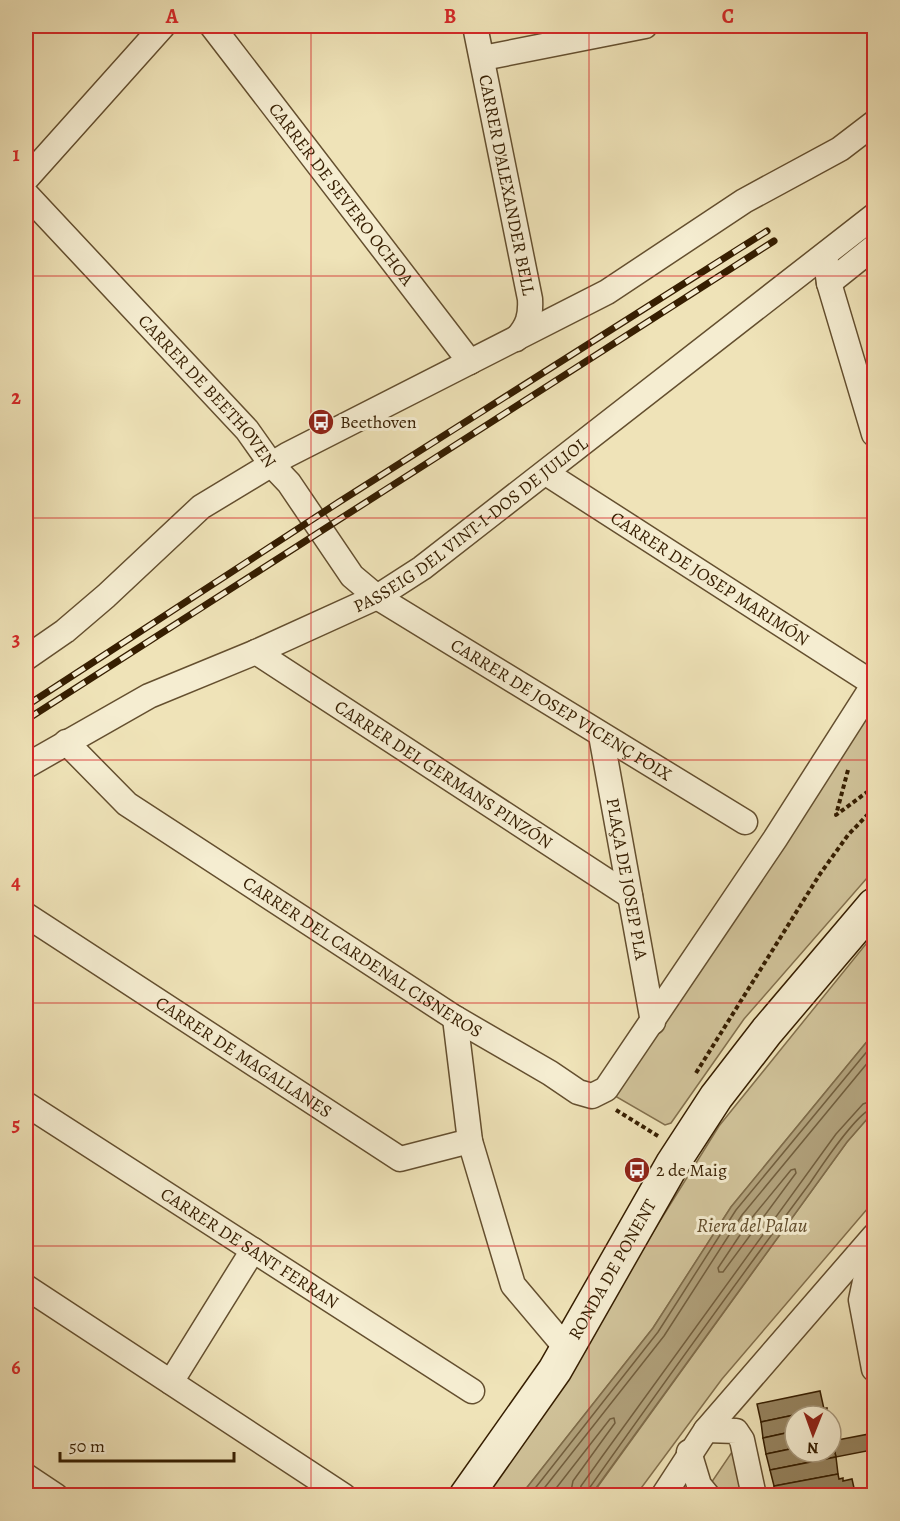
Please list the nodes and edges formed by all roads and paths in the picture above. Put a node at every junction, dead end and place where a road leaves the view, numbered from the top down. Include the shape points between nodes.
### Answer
1 (163, 26) edge
2 (212, 26) edge
3 (475, 26) edge
4 (645, 26) edge
5 (483, 58) junction
6 (874, 123) edge
7 (26, 179) edge
8 (26, 194) edge
9 (874, 216) edge
10 (874, 247) edge
11 (825, 255) junction
12 (828, 283) junction
13 (516, 339) junction
14 (470, 362) junction
15 (874, 434) edge
16 (271, 464) junction
17 (546, 473) junction
18 (377, 597) junction
19 (28, 651) edge
20 (256, 652) junction
21 (874, 684) edge
22 (601, 735) junction
23 (66, 741) junction
24 (851, 760) dead end
25 (26, 766) edge
26 (874, 786) edge
27 (874, 808) edge
28 (745, 822) dead end
29 (630, 896) junction
30 (874, 905) edge
31 (26, 915) edge
32 (455, 1018) junction
33 (652, 1022) junction
34 (696, 1074) dead end
35 (26, 1104) edge
36 (615, 1109) dead end
37 (661, 1137) dead end
38 (470, 1141) junction
39 (874, 1237) edge
40 (254, 1250) junction
41 (835, 1283) junction
42 (26, 1287) edge
43 (861, 1300) junction
44 (567, 1349) junction
45 (874, 1369) edge
46 (171, 1382) junction
47 (472, 1391) dead end
48 (706, 1430) junction
49 (689, 1452) junction
50 (26, 1476) edge
51 (56, 1496) edge
52 (344, 1496) edge
53 (466, 1496) edge
54 (663, 1496) edge
55 (708, 1496) edge
56 (754, 1496) edge

1 - 7 street
2 - 14 street, CARRER DE SEVERO OCHOA
3 - 5 street, CARRER D'ALEXANDER BELL
4 - 5 street
5 - 13 street, CARRER D'ALEXANDER BELL via 530,299 531,314
6 - 13 street via 840,149 744,201 607,292
8 - 16 street, CARRER DE BEETHOVEN via 247,430
9 - 11 street, PASSEIG DEL VINT-I-DOS DE JULIOL
10 - 12 street
11 - 12 street
11 - 17 street, PASSEIG DEL VINT-I-DOS DE JULIOL
12 - 15 street
13 - 14 street
14 - 16 street
16 - 18 street, CARRER DE BEETHOVEN via 289,483 352,576
16 - 19 street via 201,507 65,631
17 - 18 street, PASSEIG DEL VINT-I-DOS DE JULIOL via 422,568
17 - 21 street, CARRER DE JOSEP MARIMÓN
18 - 20 street, PASSEIG DEL VINT-I-DOS DE JULIOL
18 - 22 street, CARRER DE JOSEP VICENÇ FOIX
20 - 23 street, PASSEIG DEL VINT-I-DOS DE JULIOL via 149,696
20 - 29 street, CARRER DEL GERMANS PINZÓN
21 - 33 street
22 - 28 street, CARRER DE JOSEP VICENÇ FOIX
22 - 29 street, PLAÇA DE JOSEP PLA
23 - 25 street, PASSEIG DEL VINT-I-DOS DE JULIOL
23 - 32 street, CARRER DEL CARDENAL CISNEROS via 127,804
24 - 26 path via 836,815
27 - 34 path via 848,835 820,874
29 - 33 street, PLAÇA DE JOSEP PLA
30 - 44 main road, RONDA DE PONENT via 716,1097 673,1162
31 - 38 street, CARRER DE MAGALLANES via 400,1158
32 - 33 street, CARRER DEL CARDENAL CISNEROS via 578,1092 592,1096 606,1089
32 - 38 street
35 - 40 street, CARRER DE SANT FERRAN
36 - 37 path
38 - 44 street via 513,1285
39 - 41 street
39 - 43 street
40 - 46 street
40 - 47 street, CARRER DE SANT FERRAN
41 - 43 street via 845,1282
41 - 48 street
42 - 46 street
43 - 45 street
44 - 53 main road, RONDA DE PONENT
46 - 52 street
48 - 49 street
48 - 56 street via 736,1431 742,1440
49 - 54 street
49 - 55 street via 699,1485
50 - 51 street

